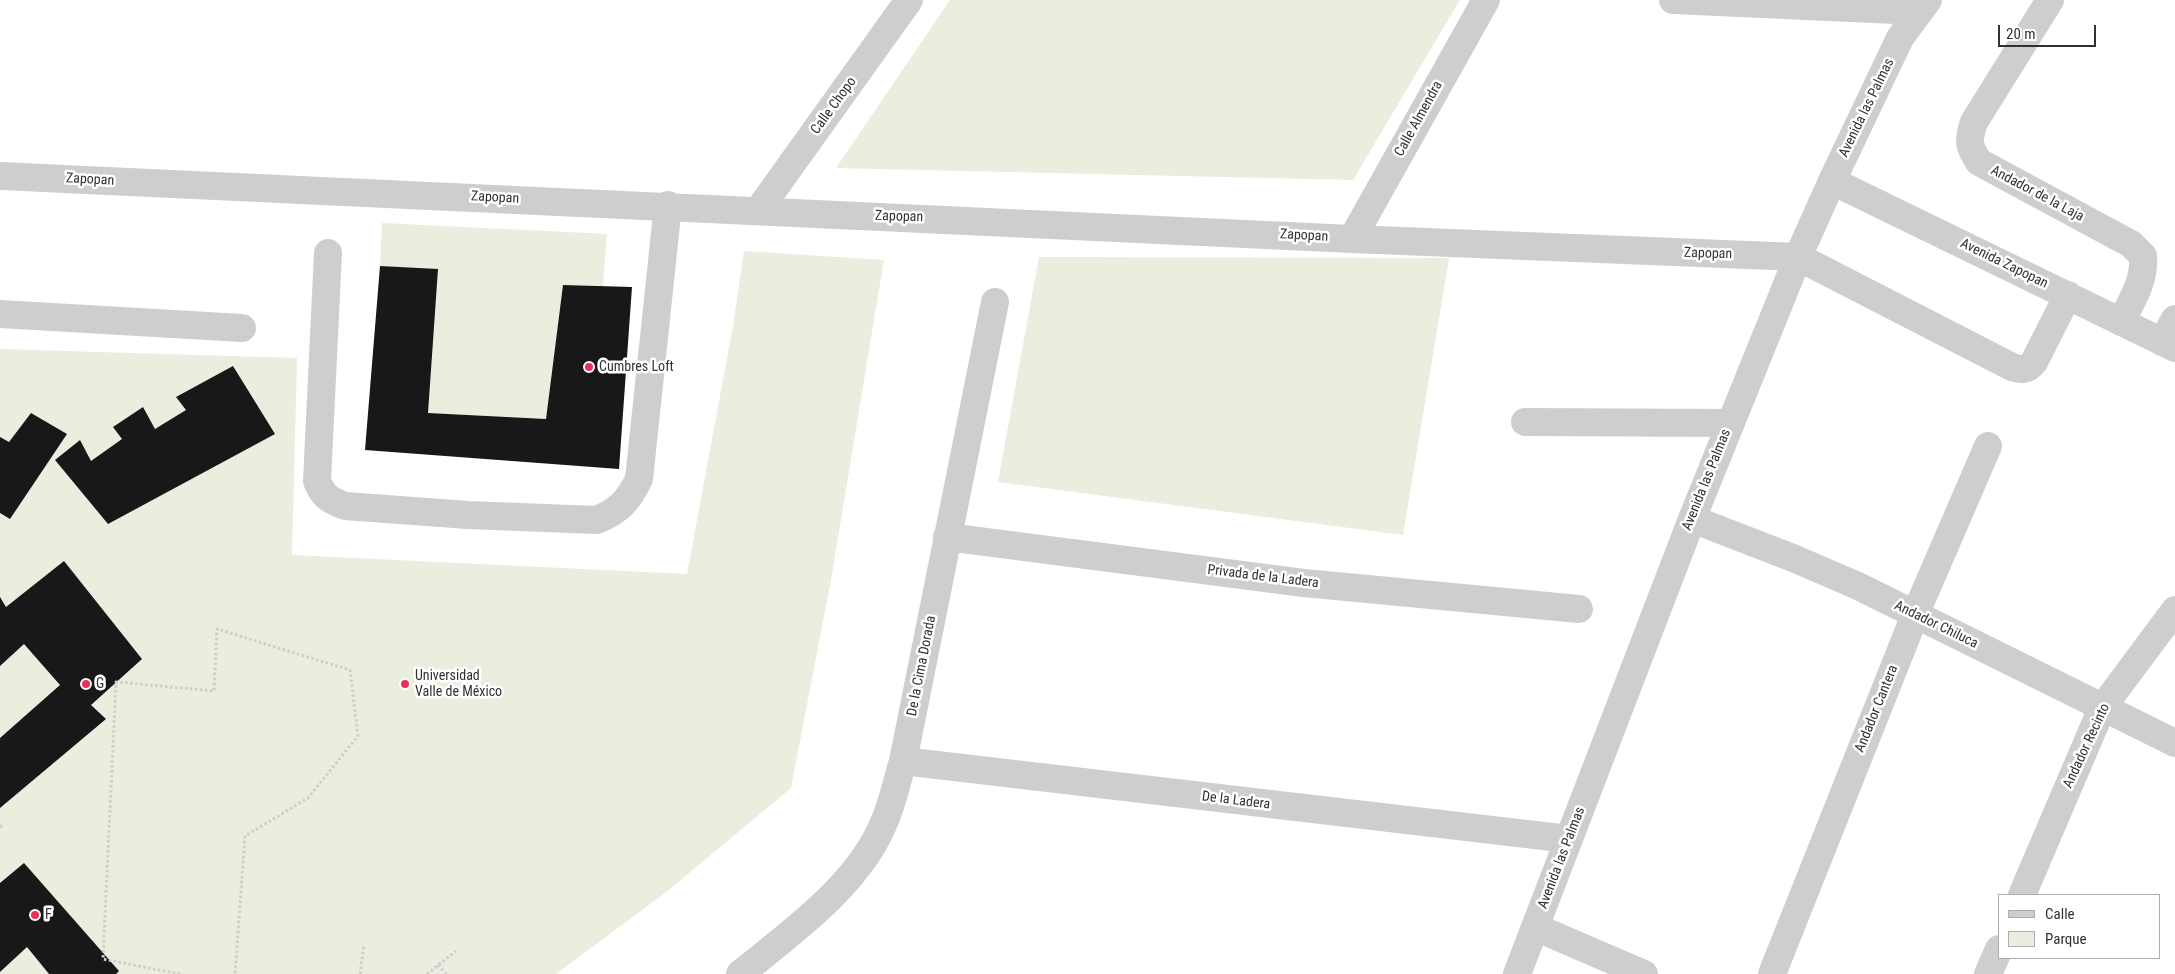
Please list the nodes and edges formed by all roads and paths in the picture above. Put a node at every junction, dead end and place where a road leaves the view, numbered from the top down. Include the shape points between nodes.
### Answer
1 (909, 0) edge
2 (1486, 0) edge
3 (1673, 0) edge
4 (2050, 0) edge
5 (1923, 6) edge
6 (0, 176) edge
7 (1832, 181) junction
8 (668, 205) junction
9 (758, 211) junction
10 (1352, 239) junction
11 (328, 254) dead end
12 (1798, 257) junction
13 (2068, 295) junction
14 (995, 302) dead end
15 (0, 314) edge
16 (2121, 322) junction
17 (242, 328) dead end
18 (2171, 337) edge
19 (1525, 422) dead end
20 (1730, 422) junction
21 (1988, 446) dead end
22 (1692, 519) junction
23 (947, 537) junction
24 (1579, 609) dead end
25 (2175, 610) edge
26 (1915, 615) junction
27 (2102, 708) junction
28 (2175, 743) edge
29 (903, 761) junction
30 (4, 824) dead end
31 (0, 827) edge
32 (1569, 839) junction
33 (2022, 894) edge
34 (1536, 927) junction
35 (364, 945) dead end
36 (456, 951) dead end
37 (1998, 951) edge
38 (438, 965) junction
39 (180, 974) edge
40 (235, 974) edge
41 (360, 974) edge
42 (427, 974) edge
43 (446, 974) edge
44 (745, 974) edge
45 (1517, 974) edge
46 (1644, 974) edge
47 (1772, 974) edge
48 (1988, 974) edge

1 - 9 street, Calle Chopo
2 - 10 street, Calle Almendra
3 - 5 street
4 - 16 street, Andador de la Laja via 1974,122 1969,138 1971,150 1979,162 2131,244 2143,256 2144,269 2139,286
5 - 7 street, Avenida las Palmas via 1900,38
6 - 8 street, Zapopan
7 - 12 street, Avenida las Palmas
7 - 13 street, Avenida Zapopan
8 - 9 street, Zapopan
8 - 11 street via 639,479 629,498 612,513 597,520 344,506 322,493 317,481
9 - 10 street, Zapopan
10 - 12 street, Zapopan
12 - 13 street via 2022,370 2034,362
12 - 20 street, Avenida las Palmas
13 - 16 street, Avenida Zapopan
14 - 23 street, De la Cima Dorada
15 - 17 street
16 - 18 street, Avenida Zapopan
19 - 20 street
20 - 22 street, Avenida las Palmas
21 - 26 street, Andador Cantera
22 - 26 street, Andador Chiluca via 1810,565
22 - 32 street, Avenida las Palmas
23 - 24 street, Privada de la Ladera via 1304,583
23 - 29 street, De la Cima Dorada
25 - 27 street, Andador Recinto
26 - 27 street, Andador Chiluca
26 - 47 street, Andador Cantera
27 - 28 street, Andador Chiluca
27 - 33 street, Andador Recinto
29 - 32 street, De la Ladera
29 - 44 street, De la Cima Dorada via 885,820 868,853 844,884
30 - 31 path
32 - 34 street, Avenida las Palmas
34 - 45 street, Avenida las Palmas
34 - 46 street
35 - 41 path
36 - 38 path
37 - 48 street
38 - 42 path
38 - 43 path
39 - 40 path via 103,959 116,682 214,691 217,629 350,670 358,736 308,798 245,836

